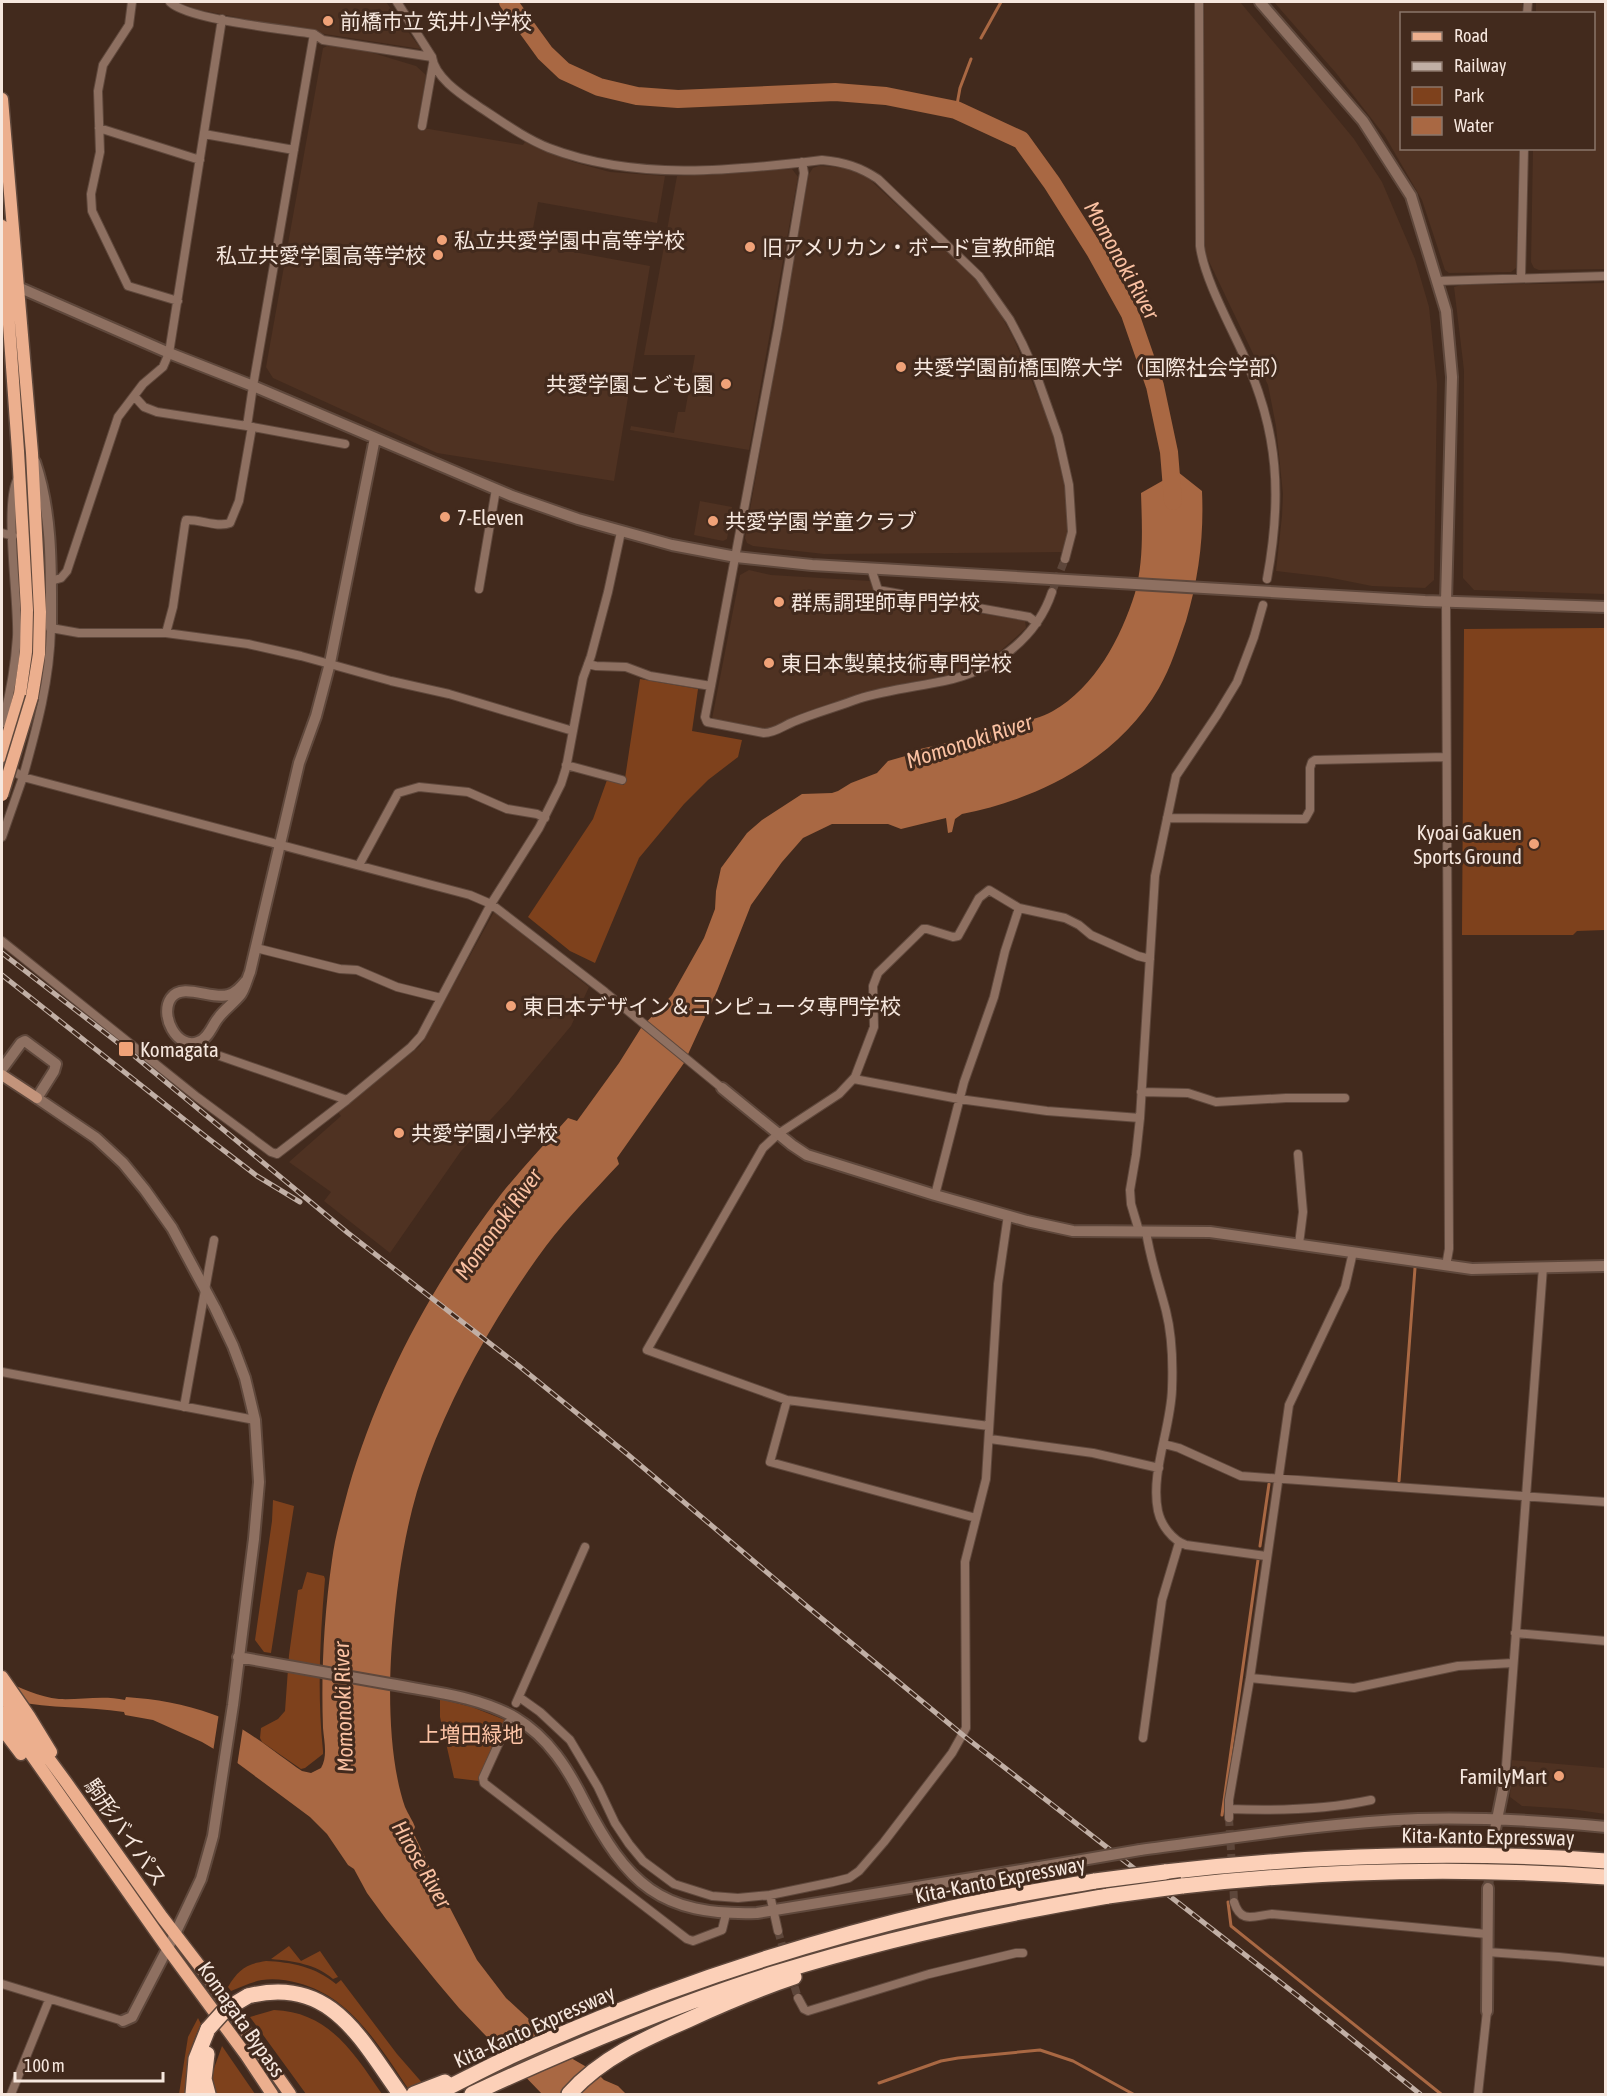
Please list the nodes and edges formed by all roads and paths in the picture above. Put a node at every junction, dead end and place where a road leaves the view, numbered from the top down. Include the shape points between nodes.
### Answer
1 (132, 2) edge
2 (170, 2) edge
3 (397, 2) edge
4 (1199, 2) edge
5 (1260, 2) edge
6 (222, 19) junction
7 (314, 34) junction
8 (432, 61) junction
9 (2, 99) edge
10 (422, 126) dead end
11 (99, 128) junction
12 (204, 134) junction
13 (294, 150) junction
14 (1524, 150) edge
15 (200, 159) junction
16 (802, 162) junction
17 (2, 226) edge
18 (4, 276) edge
19 (1605, 276) edge
20 (1521, 277) junction
21 (1437, 281) junction
22 (18, 287) junction
23 (178, 301) junction
24 (169, 353) junction
25 (252, 386) junction
26 (135, 397) junction
27 (250, 426) junction
28 (375, 438) junction
29 (345, 444) dead end
30 (32, 453) junction
31 (20, 475) junction
32 (496, 489) junction
33 (621, 532) junction
34 (2, 533) edge
35 (13, 533) junction
36 (736, 557) junction
37 (1065, 560) tunnel mouth
38 (871, 568) junction
39 (1267, 579) dead end
40 (51, 581) junction
41 (479, 589) dead end
42 (1052, 592) tunnel mouth
43 (1446, 602) junction
44 (1263, 605) dead end
45 (1605, 607) edge
46 (1037, 623) junction
47 (51, 628) junction
48 (166, 633) junction
49 (330, 663) junction
50 (588, 664) junction
51 (711, 686) junction
52 (26, 695) junction
53 (2, 723) edge
54 (573, 731) junction
55 (2, 756) edge
56 (1446, 757) junction
57 (2, 764) edge
58 (566, 765) junction
59 (23, 777) junction
60 (622, 780) dead end
61 (2, 795) edge
62 (545, 818) junction
63 (1167, 818) junction
64 (2, 837) edge
65 (280, 845) junction
66 (359, 865) junction
67 (491, 904) junction
68 (1019, 908) junction
69 (2, 941) edge
70 (256, 948) junction
71 (1150, 959) junction
72 (246, 981) junction
73 (441, 998) junction
74 (220, 1056) dead end
75 (2, 1070) edge
76 (2, 1075) edge
77 (854, 1079) junction
78 (722, 1088) joint
79 (1141, 1092) junction
80 (37, 1098) junction
81 (1345, 1098) dead end
82 (959, 1099) junction
83 (347, 1100) junction
84 (1140, 1118) junction
85 (778, 1134) junction
86 (1298, 1154) dead end
87 (935, 1195) junction
88 (1008, 1215) junction
89 (1142, 1231) junction
90 (214, 1240) dead end
91 (1299, 1244) junction
92 (1353, 1252) junction
93 (1446, 1266) junction
94 (1605, 1266) edge
95 (1543, 1267) junction
96 (204, 1288) junction
97 (2, 1372) edge
98 (787, 1400) junction
99 (184, 1407) junction
100 (255, 1420) junction
101 (990, 1426) junction
102 (990, 1439) junction
103 (1164, 1444) junction
104 (1159, 1468) junction
105 (1278, 1479) junction
106 (1526, 1496) junction
107 (1605, 1502) edge
108 (976, 1518) junction
109 (1179, 1543) junction
110 (585, 1547) dead end
111 (1266, 1556) junction
112 (1515, 1633) junction
113 (1605, 1641) edge
114 (238, 1657) junction
115 (1513, 1663) junction
116 (2, 1677) edge
117 (1250, 1678) junction
118 (2, 1695) edge
119 (2, 1713) edge
120 (508, 1723) dead end
121 (2, 1729) edge
122 (1143, 1738) dead end
123 (1504, 1780) joint
124 (66, 1782) junction
125 (1371, 1800) dead end
126 (67, 1806) junction
127 (1498, 1818) junction
128 (1605, 1827) edge
129 (1493, 1839) tunnel mouth
130 (1605, 1861) edge
131 (1605, 1877) edge
132 (1488, 1888) tunnel mouth
133 (770, 1895) junction
134 (1234, 1902) dead end
135 (773, 1911) junction
136 (726, 1914) junction
137 (945, 1927) junction
138 (778, 1931) tunnel mouth
139 (176, 1934) junction
140 (1487, 1934) junction
141 (168, 1949) junction
142 (1487, 1952) junction
143 (1023, 1953) dead end
144 (1605, 1962) edge
145 (2, 1984) edge
146 (798, 1998) dead end
147 (49, 2000) junction
148 (250, 2000) junction
149 (1486, 2011) joint
150 (123, 2021) joint
151 (211, 2033) junction
152 (515, 2054) junction
153 (11, 2094) edge
154 (193, 2094) edge
155 (208, 2094) edge
156 (272, 2094) edge
157 (290, 2094) edge
158 (390, 2094) edge
159 (400, 2094) edge
160 (414, 2094) edge
161 (435, 2094) edge
162 (472, 2094) edge
163 (569, 2094) edge
164 (1478, 2094) edge

1 - 11 street via 129,25 103,65 98,91
2 - 6 street via 198,15
3 - 8 street
4 - 39 street via 1201,253 1251,371 1271,435 1277,506
5 - 21 street via 1363,121 1411,196
6 - 7 street
6 - 12 street
7 - 8 street via 323,40
7 - 13 street
8 - 10 street
8 - 16 street via 454,88 504,124 548,147 591,161 663,170
9 - 22 main road
11 - 15 street
11 - 23 street via 100,152 91,194 92,211 128,286
12 - 13 street
12 - 15 street
13 - 25 street
14 - 20 street
15 - 23 street
16 - 36 street via 804,173 784,295
16 - 37 street via 848,164 878,179 979,276 1005,312 1036,374 1058,436 1072,518
17 - 18 main road
18 - 22 street
18 - 31 main road
19 - 20 street
20 - 21 street
21 - 43 street via 1446,311 1452,377
22 - 24 street
22 - 30 main road
23 - 24 street
24 - 25 street
24 - 26 street via 164,367 143,384
25 - 27 street
25 - 28 street
26 - 27 street via 150,410
26 - 40 street via 118,417 67,571
27 - 29 street
27 - 48 street via 239,501 230,523 186,520
28 - 32 street
28 - 49 street
30 - 40 street via 46,506
30 - 52 main road via 39,654
31 - 35 street via 12,495
31 - 52 main road via 27,610
32 - 33 street
32 - 41 street
33 - 36 street
33 - 50 street
34 - 35 street
35 - 53 street via 17,638
36 - 38 street
36 - 51 street
38 - 43 street
38 - 46 street via 878,590 1029,617
40 - 47 street
42 - 46 street
43 - 45 street
43 - 56 street
44 - 63 street via 1237,682 1179,770
46 - 51 street via 1010,653 980,669 946,681 864,697 772,733 707,722
47 - 48 street via 79,633
47 - 59 street via 44,698
48 - 49 street via 248,644
49 - 54 street
49 - 65 street via 299,764
50 - 51 street via 626,667 650,676
50 - 54 street
52 - 55 main road
52 - 61 main road, bridge via 17,752
54 - 58 street
56 - 63 street via 1315,759 1310,768 1310,810 1305,819
56 - 93 street
57 - 59 street
58 - 60 street
58 - 62 street
59 - 64 street
59 - 65 street
62 - 66 street via 507,809 468,792 419,788 398,794
62 - 67 street
63 - 71 street via 1155,876
65 - 66 street
65 - 70 street
66 - 67 street via 470,894
67 - 73 street
67 - 78 street
68 - 71 street via 1065,918 1091,935
68 - 77 street via 989,890 979,898 958,936 925,928 881,968 873,986 874,1027
68 - 82 street
69 - 83 street via 197,1097 277,1155
70 - 72 street
70 - 73 street via 357,970 398,987
71 - 79 street
72 - 72 street via 241,994 199,1042 182,1039 168,1024 168,1004 177,993 229,995
73 - 83 street via 411,1047
74 - 83 street
75 - 80 street via 25,1041 54,1062 56,1068
76 - 80 main road
77 - 82 street
77 - 85 street via 825,1104
78 - 85 street
79 - 81 street via 1188,1093 1216,1102
79 - 84 street
80 - 96 street via 96,1138 129,1170 172,1228
82 - 84 street via 1047,1112
82 - 87 street
84 - 89 street via 1130,1190
85 - 87 street via 807,1155
85 - 98 street via 763,1148 647,1350
86 - 91 street via 1303,1212
87 - 88 street
88 - 89 street via 1073,1230
88 - 101 street via 999,1274
89 - 91 street via 1210,1232
89 - 103 street via 1166,1311 1169,1335 1172,1387
90 - 96 street
91 - 92 street
92 - 93 street
92 - 105 street via 1345,1287 1289,1405
93 - 95 street
94 - 95 street
95 - 106 street
96 - 99 street
96 - 100 street via 236,1353
97 - 99 street
98 - 101 street
98 - 108 street via 770,1462
99 - 100 street
100 - 114 street via 258,1504
101 - 102 street
102 - 104 street
102 - 108 street via 986,1479
103 - 104 street
103 - 105 street via 1236,1475
104 - 109 street via 1156,1498 1160,1521
105 - 106 street
105 - 111 street
106 - 107 street
106 - 112 street
108 - 133 street via 965,1562 964,1736 859,1871 843,1880
109 - 111 street
109 - 122 street via 1162,1600
110 - 133 street via 518,1700 540,1712 570,1740 624,1837 658,1874 674,1884 712,1896
111 - 117 street
112 - 113 street
112 - 115 street
114 - 136 street via 432,1692 506,1712 528,1726 567,1767 602,1835 635,1878 674,1903
114 - 139 street via 213,1836 201,1880
115 - 117 street via 1458,1666 1354,1688
115 - 123 street
116 - 124 main road
117 - 125 street via 1229,1813 1289,1811
118 - 124 main road, 駒形バイパス
119 - 126 main road, 駒形バイパス
120 - 136 street via 484,1783 683,1937 693,1941 722,1930
121 - 126 main road
123 - 127 street
124 - 139 main road, 駒形バイパス
126 - 141 main road, 駒形バイパス
127 - 128 street
127 - 129 street
127 - 135 street, bridge via 1417,1819 1262,1834 1140,1850
130 - 152 highway, Kita-Kanto Expressway, bridge via 1461,1854 1344,1856 1226,1864 1095,1881 944,1910 772,1956 632,2006
131 - 137 highway, Kita-Kanto Expressway, bridge via 1388,1872 1260,1878 1108,1896
132 - 140 street
133 - 135 street
134 - 140 street via 1241,1916 1272,1914
135 - 136 street
135 - 138 street
137 - 162 highway, Kita-Kanto Expressway via 776,1973 645,2019
137 - 163 highway via 715,2007 632,2046 599,2066
139 - 141 street
139 - 157 main road, 駒形バイパス
140 - 142 street
141 - 150 street via 132,2017
141 - 156 main road, 駒形バイパス
142 - 144 street
142 - 149 street
143 - 146 street via 929,1974 808,2011
145 - 147 street
147 - 150 street
147 - 153 street
148 - 151 highway
148 - 158 highway via 289,2001 325,2016 346,2036
148 - 159 highway via 269,1992 289,1991 325,2004 360,2038
149 - 164 street
151 - 154 highway via 196,2059
151 - 155 highway via 205,2067
152 - 160 highway
152 - 161 highway, Kita-Kanto Expressway

